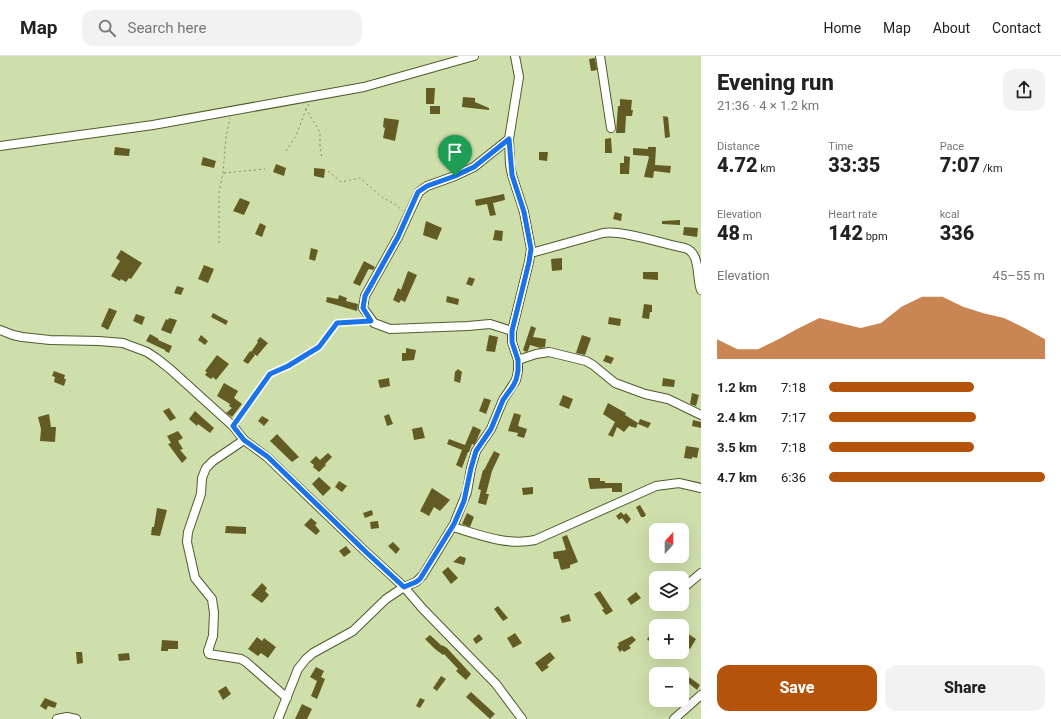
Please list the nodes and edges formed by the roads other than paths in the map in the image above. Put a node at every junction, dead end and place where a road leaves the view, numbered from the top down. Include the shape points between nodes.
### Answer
1 (474, 56) edge
2 (515, 56) edge
3 (600, 56) edge
4 (611, 128) dead end
5 (509, 139) junction
6 (0, 146) edge
7 (531, 253) junction
8 (701, 290) edge
9 (0, 330) edge
10 (512, 331) junction
11 (518, 360) junction
12 (701, 415) edge
13 (244, 440) junction
14 (701, 488) edge
15 (453, 527) junction
16 (701, 573) edge
17 (689, 583) edge
18 (404, 587) junction
19 (701, 695) edge
20 (287, 698) junction
21 (58, 719) edge
22 (76, 719) edge
23 (278, 719) edge
24 (522, 719) edge
25 (674, 719) edge

1 - 6 street via 364,87 152,125
2 - 5 street via 519,77
3 - 4 street
5 - 7 street via 512,175 524,212
5 - 10 street via 474,167 418,192 398,237 365,296 363,308 371,321 390,329 490,324
7 - 8 street via 603,233 624,234 685,248 692,252 696,258
7 - 10 street
9 - 13 street via 22,337 123,342 136,347 170,369 233,426
10 - 11 street via 512,342
11 - 12 street via 543,352 574,358 593,365 615,383 668,399
11 - 15 street via 518,371 513,386 503,400 491,429 476,451 466,497
13 - 18 street via 268,457
13 - 20 street via 206,468 202,478 199,504 188,532 187,542 195,578 212,599 213,636 209,654 241,659
14 - 15 street via 679,483 656,486 535,540 524,542 504,541
15 - 18 street via 420,579
16 - 17 street
18 - 20 street via 382,602 353,631 306,659 298,668
18 - 24 street via 496,684
19 - 25 street
20 - 23 street
21 - 22 street

